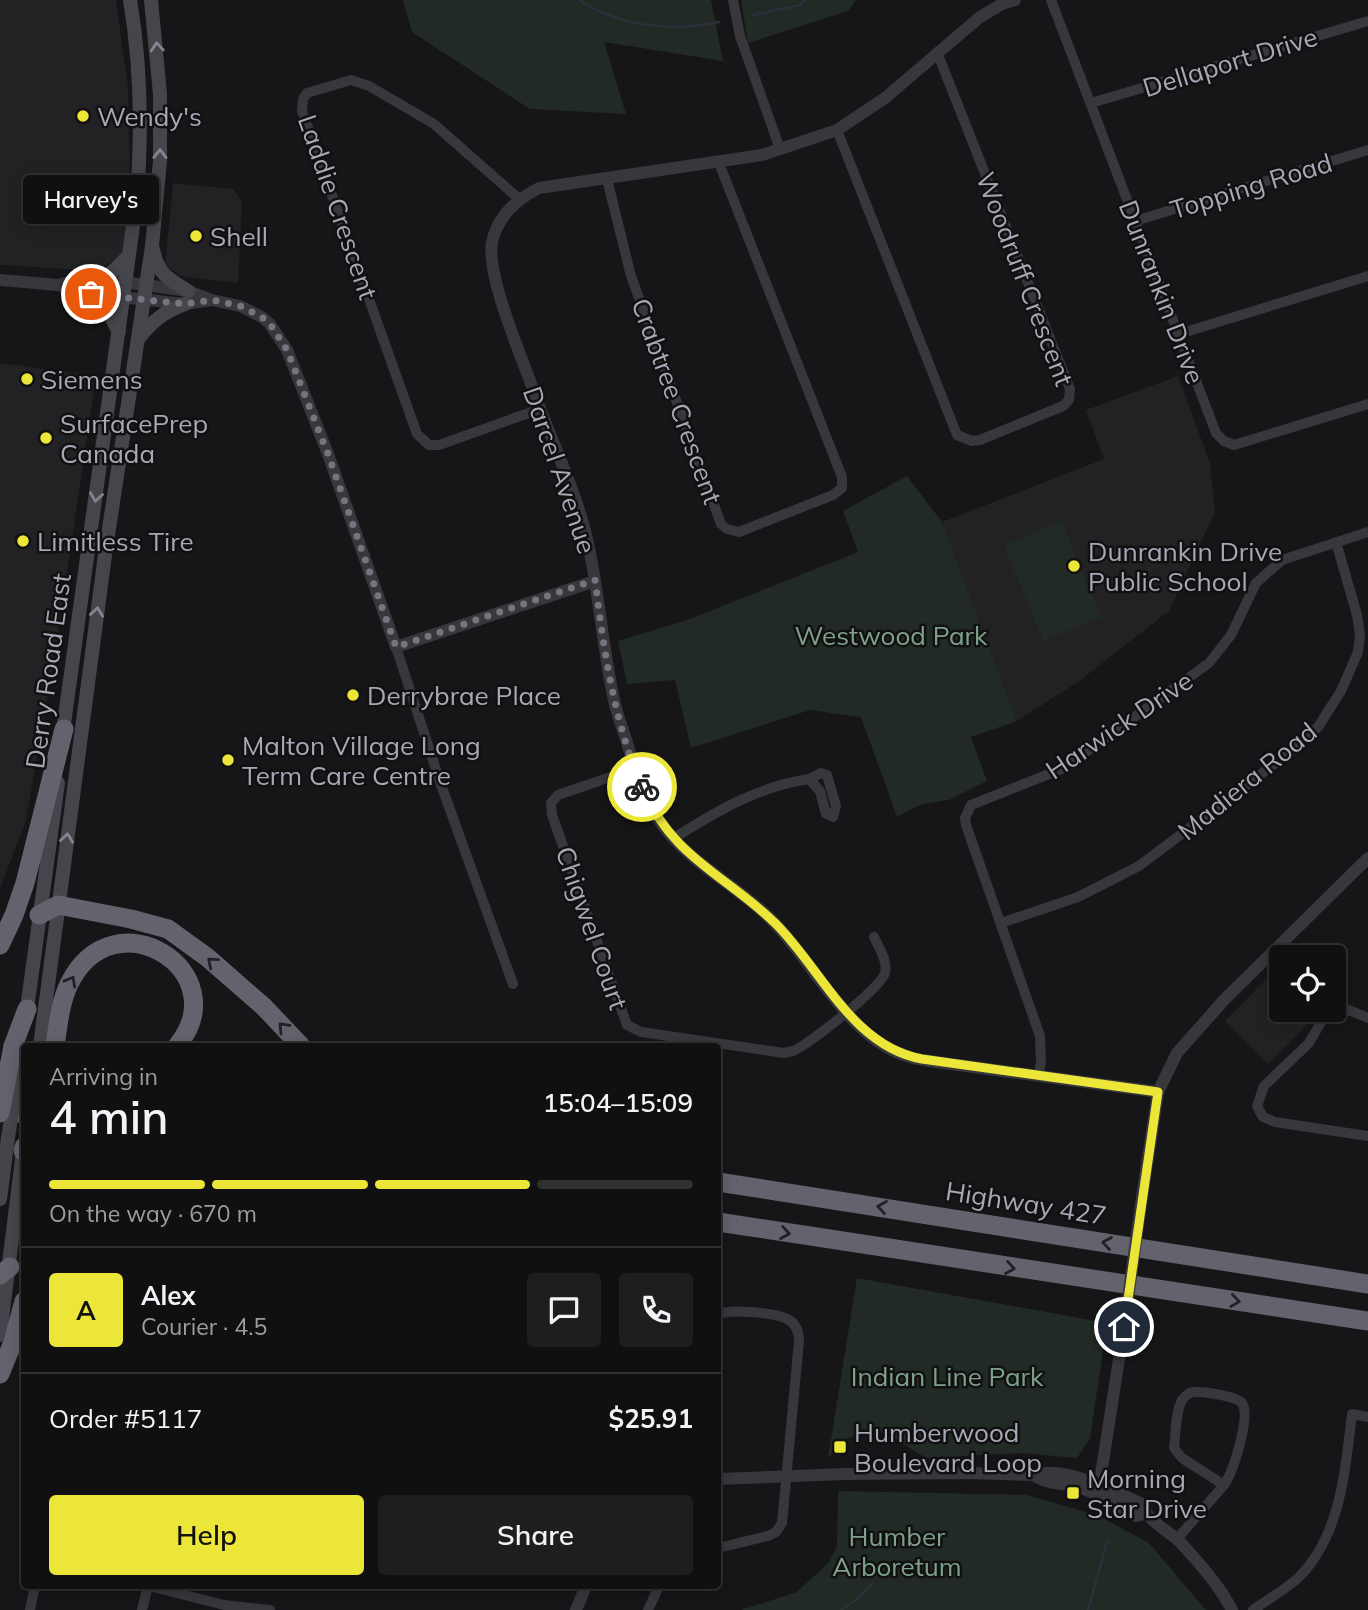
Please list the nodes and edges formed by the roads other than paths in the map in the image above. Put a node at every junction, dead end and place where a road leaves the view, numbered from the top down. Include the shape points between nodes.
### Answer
1 (130, 0) edge
2 (151, 0) edge
3 (733, 0) edge
4 (1015, 0) edge
5 (1051, 0) edge
6 (1368, 21) edge
7 (937, 52) junction
8 (1091, 103) junction
9 (837, 130) junction
10 (780, 149) junction
11 (1368, 150) edge
12 (719, 163) junction
13 (607, 179) junction
14 (518, 198) junction
15 (1135, 222) junction
16 (152, 246) junction
17 (130, 254) junction
18 (1368, 276) edge
19 (0, 280) edge
20 (124, 282) junction
21 (92, 287) junction
22 (145, 292) junction
23 (186, 297) junction
24 (123, 298) junction
25 (119, 332) junction
26 (1179, 334) junction
27 (137, 340) junction
28 (1368, 404) edge
29 (540, 409) junction
30 (1368, 532) edge
31 (1336, 541) junction
32 (595, 580) junction
33 (396, 647) junction
34 (64, 729) junction
35 (634, 769) junction
36 (809, 779) dead end
37 (674, 838) junction
38 (1368, 858) edge
39 (58, 905) junction
40 (39, 915) junction
41 (1001, 923) junction
42 (874, 937) dead end
43 (1279, 945) edge
44 (0, 946) edge
45 (1269, 955) edge
46 (513, 984) dead end
47 (27, 1009) joint
48 (1346, 1009) edge
49 (847, 1012) junction
50 (1368, 1018) edge
51 (1321, 1022) edge
52 (40, 1043) edge
53 (56, 1043) edge
54 (179, 1043) edge
55 (299, 1043) edge
56 (712, 1043) edge
57 (721, 1044) edge
58 (17, 1047) junction
59 (21, 1071) edge
60 (0, 1072) edge
61 (21, 1076) edge
62 (1038, 1076) junction
63 (1158, 1092) junction
64 (0, 1112) edge
65 (21, 1114) edge
66 (1368, 1136) edge
67 (16, 1140) edge
68 (721, 1182) edge
69 (0, 1199) edge
70 (721, 1222) edge
71 (5, 1271) edge
72 (1368, 1283) edge
73 (21, 1312) edge
74 (721, 1314) edge
75 (1368, 1321) edge
76 (0, 1335) edge
77 (0, 1374) edge
78 (1368, 1417) edge
79 (721, 1476) edge
80 (786, 1477) junction
81 (1224, 1485) junction
82 (1099, 1489) junction
83 (1177, 1539) junction
84 (721, 1547) edge
85 (34, 1589) edge
86 (147, 1589) edge
87 (160, 1589) edge
88 (585, 1589) edge
89 (658, 1589) edge
90 (30, 1610) edge
91 (142, 1610) edge
92 (270, 1610) edge
93 (576, 1610) edge
94 (648, 1610) edge
95 (1232, 1610) edge
96 (1253, 1610) edge

1 - 17 main road, Derry Road East via 141,115
16 -> 2 main road, Derry Road East via 160,161 160,94
3 - 10 street via 740,36
4 - 7 street via 980,17
5 - 8 street, Dunrankin Drive
6 - 8 street, Dellaport Drive
7 - 9 street via 885,98
7 - 9 street, Woodruff Crescent via 1070,388 1063,406 980,440 957,435
8 - 15 street, Dunrankin Drive
9 - 10 street
10 - 12 street
11 - 15 street, Topping Road
12 - 13 street
12 - 13 street, Crabtree Crescent via 842,477 842,488 833,495 739,532 721,524 631,276
13 - 14 street via 553,184
14 - 29 street, Darcel Avenue via 492,242 493,261 498,292
14 - 29 street, Laddie Crescent via 434,124 369,86 351,80 307,93 303,99 302,111 417,434 429,445 439,444
15 - 26 street, Dunrankin Drive
16 - 22 main road, Derry Road East
16 - 23 main road via 165,278
17 - 20 main road, Derry Road East
17 - 21 main road
18 - 26 street
19 - 21 street via 58,285 77,280
20 - 21 street
20 - 22 street
20 - 24 main road, Derry Road East
21 - 24 street
21 - 25 main road
22 - 23 street
22 - 24 street
22 - 27 main road, Derry Road East
23 - 27 main road via 155,319
23 - 33 street via 240,306 262,317 279,335 328,454
24 - 25 main road, Derry Road East
25 -> 34 main road, Derry Road East
26 - 28 street, Dunrankin Drive via 1216,433 1224,441 1234,444
39 -> 27 main road, Derry Road East
29 - 32 street, Darcel Avenue via 564,467
30 - 31 street, Harwick Drive
31 - 41 street, Madiera Road via 1360,635 1342,691 1318,727 1139,866 1077,897
31 - 41 street, Harwick Drive via 1282,560 1267,571 1249,595 1231,635 1209,663 1087,753 1035,781 971,805 966,825
32 - 33 street
32 - 35 street, Darcel Avenue via 613,699
33 - 46 street
34 - 40 main road, Derry Road East
34 - 44 highway via 25,883
35 - 37 street, Darcel Avenue
35 - 56 street, Chigwel Court via 558,795 551,803 552,815 627,1025 641,1032
36 - 37 street via 727,806
37 - 49 street, Darcel Avenue via 704,868 778,926
38 - 43 street
39 - 40 highway
39 - 52 main road, Derry Road East
55 -> 39 highway via 208,958 167,929
40 - 47 main road, Derry Road East
41 - 62 street, Harwick Drive via 1040,1036
42 - 49 street, Chigwel Court via 886,964 885,976
45 - 63 street via 1183,1044
47 - 58 highway
48 - 50 street
49 - 57 street, Chigwel Court via 799,1049 784,1054
49 - 62 street, Darcel Avenue via 880,1042 908,1057
51 - 66 street via 1309,1043 1264,1086 1257,1106 1262,1117 1275,1122
53 -> 54 highway via 64,997 80,967 98,952 128,943 156,948 184,972 192,1004 189,1025
58 - 64 highway, bridge
58 - 67 main road, bridge
59 - 60 highway
60 - 61 highway
62 - 63 street, Darcel Avenue
63 - 82 street, bridge
64 - 65 highway
67 - 69 main road
67 - 71 main road
72 -> 68 highway, Highway 427
70 -> 75 highway
71 - 76 main road
73 - 77 highway
74 - 80 street via 732,1311 784,1317 798,1332
78 - 96 street via 1352,1414 1339,1501 1316,1556 1296,1579
79 - 80 street
80 - 82 street via 1042,1472
80 - 84 street via 783,1517 776,1532
81 - 81 street via 1235,1466 1243,1406 1231,1397 1188,1394 1180,1404 1174,1448
81 - 83 street
82 - 83 street via 1142,1504 1145,1514
83 - 95 street via 1216,1583
85 - 90 street
86 - 91 street
87 - 92 street via 224,1605
88 - 93 street
89 - 94 street

